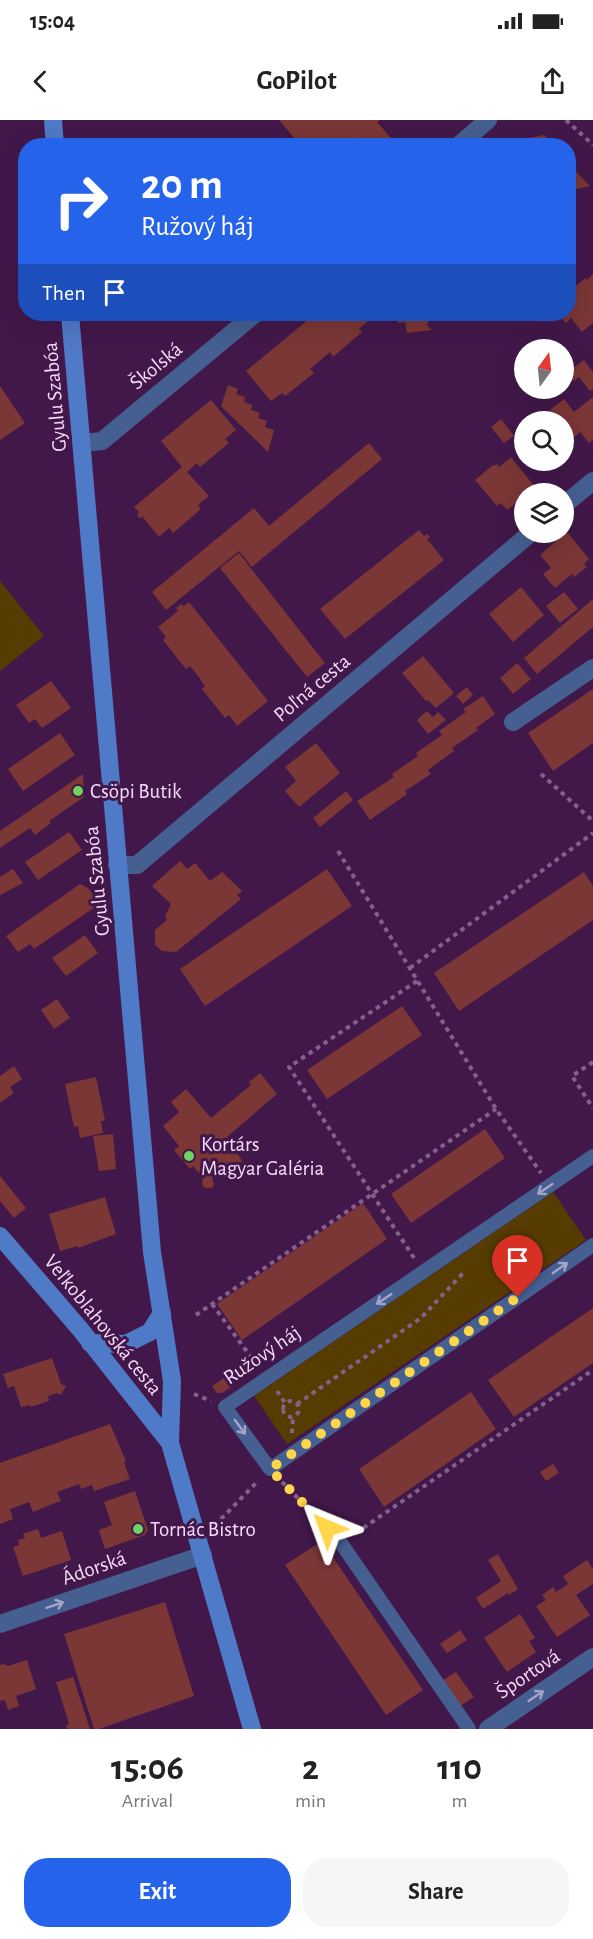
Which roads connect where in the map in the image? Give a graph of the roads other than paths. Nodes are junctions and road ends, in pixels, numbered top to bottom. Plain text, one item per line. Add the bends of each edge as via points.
1 (53, 120) edge
2 (488, 120) edge
3 (55, 138) edge
4 (467, 138) edge
5 (71, 321) edge
6 (247, 321) edge
7 (82, 443) junction
8 (593, 481) edge
9 (574, 497) edge
10 (519, 543) edge
11 (593, 668) edge
12 (513, 722) dead end
13 (117, 865) junction
14 (593, 1156) edge
15 (0, 1236) edge
16 (593, 1245) edge
17 (162, 1313) junction
18 (90, 1343) junction
19 (170, 1443) junction
20 (341, 1543) road end
21 (203, 1555) junction
22 (0, 1623) edge
23 (593, 1657) edge
24 (252, 1729) edge
25 (469, 1729) edge
26 (488, 1729) edge

1 - 3 street
2 - 4 street
5 - 7 street, Gyulu Szabóa
6 - 7 street, Školská via 102,441
7 - 13 street, Gyulu Szabóa
8 - 9 street
10 - 13 street, Poľná cesta via 137,865
11 - 12 street
13 - 17 street, Gyulu Szabóa via 152,1252
14 -> 16 lane, Ružový háj via 225,1407 270,1469
15 - 18 street, Veľkoblahovská cesta
17 - 18 street via 150,1332 126,1344
17 - 19 street, Gyulu Szabóa via 172,1381
18 - 19 street, Veľkoblahovská cesta
19 - 21 street
20 - 25 lane
22 -> 21 street, Ádorská
21 - 24 street
26 -> 23 street, Športová

